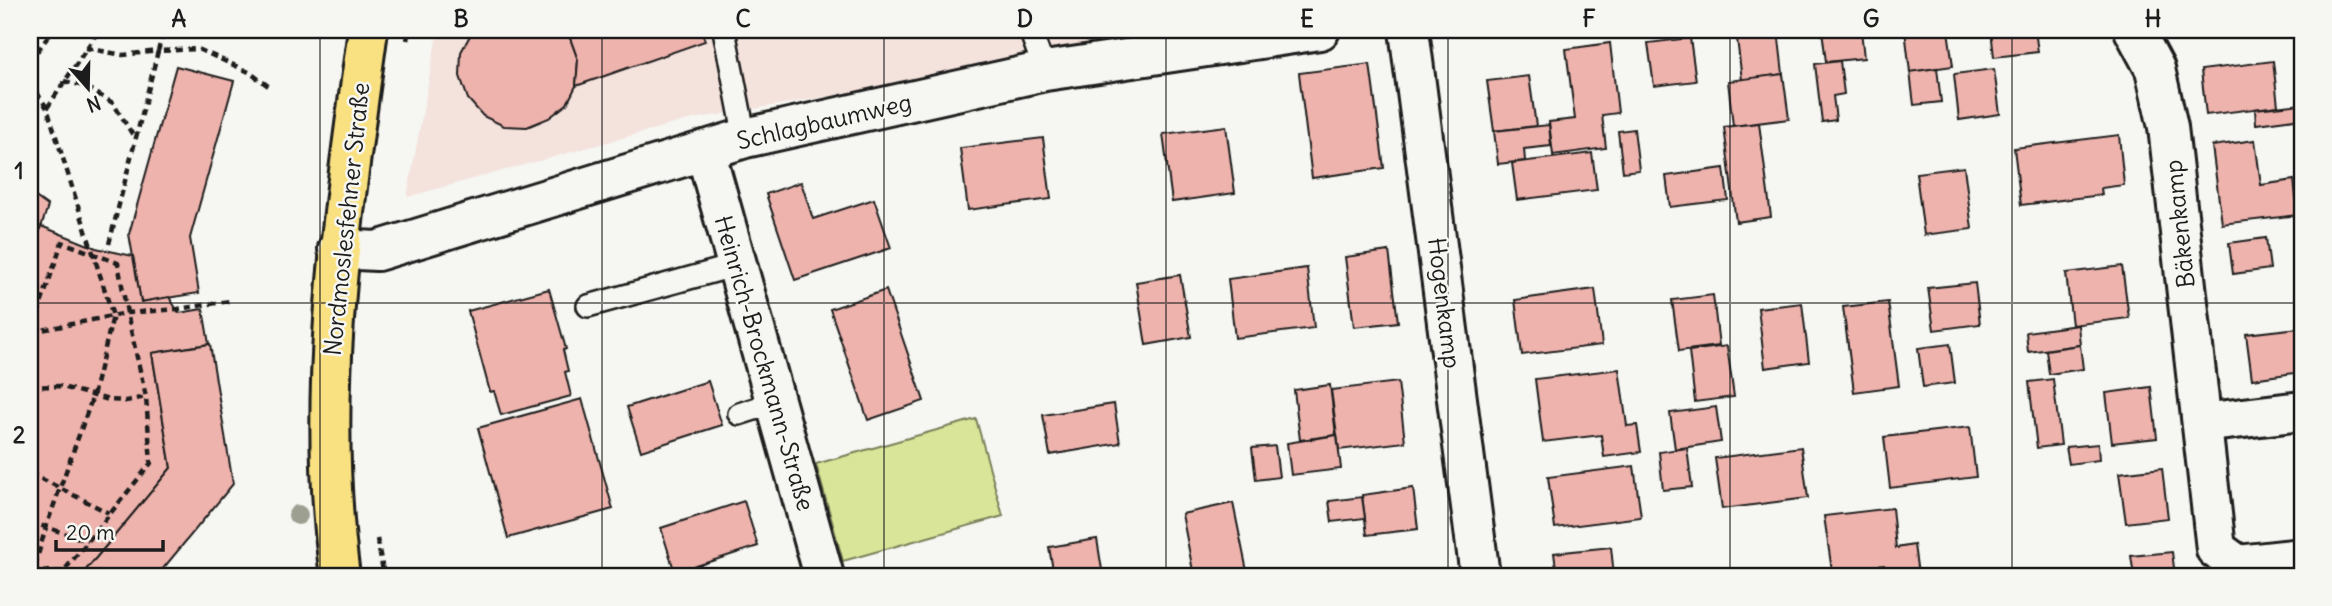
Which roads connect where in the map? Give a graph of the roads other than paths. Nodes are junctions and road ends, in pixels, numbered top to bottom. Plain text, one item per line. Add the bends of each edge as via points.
1 (368, 30) edge
2 (724, 30) edge
3 (1030, 30) edge
4 (1320, 30) edge
5 (1409, 30) edge
6 (2134, 30) edge
7 (1238, 35) edge
8 (1045, 71) junction
9 (745, 138) junction
10 (705, 150) junction
11 (338, 249) junction
12 (737, 265) junction
13 (588, 306) dead end
14 (776, 402) junction
15 (2302, 411) edge
16 (739, 414) dead end
17 (2202, 423) junction
18 (2302, 558) edge
19 (340, 576) edge
20 (824, 576) edge
21 (1480, 576) edge

1 - 11 main road, Nordmoslesfehner Straße
2 - 9 lane
3 - 8 lane
4 - 7 street, Schlagbaumweg
5 - 21 street, Hogenkamp
6 - 17 street, Bäkenkamp via 2155,69 2168,127
7 - 8 street, Schlagbaumweg
8 - 9 street, Schlagbaumweg
9 - 10 street, Schlagbaumweg
10 - 11 street, Schlagbaumweg via 377,251
10 - 12 street, Heinrich-Brockmann-Straße
11 - 19 main road, Nordmoslesfehner Straße via 328,413
12 - 13 lane
12 - 14 street, Heinrich-Brockmann-Straße
14 - 16 lane
14 - 20 street, Heinrich-Brockmann-Straße
15 - 17 street
17 - 18 street, Bäkenkamp via 2216,549 2238,565

